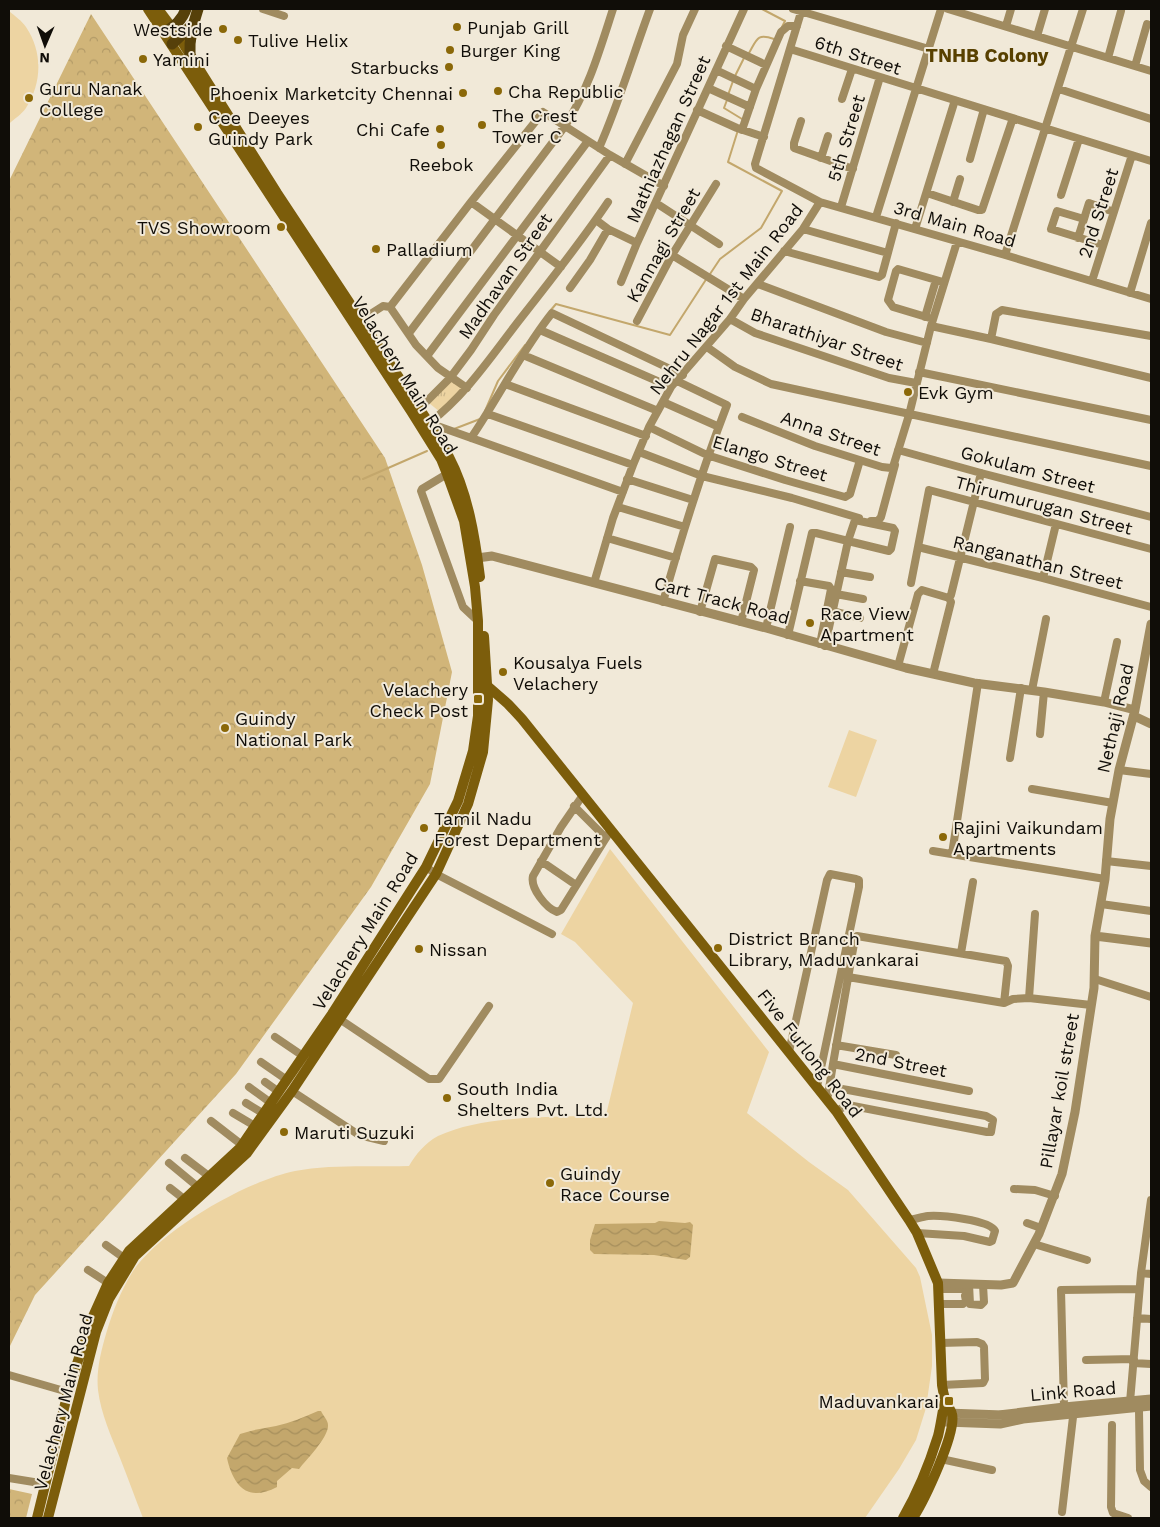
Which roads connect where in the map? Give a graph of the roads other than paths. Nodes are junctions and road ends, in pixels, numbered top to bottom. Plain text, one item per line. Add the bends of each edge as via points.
1 (148, 9) edge
2 (158, 9) edge
3 (186, 9) edge
4 (198, 9) edge
5 (263, 9) edge
6 (613, 9) edge
7 (650, 9) edge
8 (695, 9) edge
9 (744, 9) edge
10 (941, 9) edge
11 (948, 9) edge
12 (982, 9) edge
13 (1011, 9) edge
14 (1045, 9) edge
15 (1083, 9) edge
16 (799, 10) edge
17 (1121, 11) dead end
18 (284, 16) dead end
19 (979, 18) junction
20 (1147, 24) dead end
21 (192, 25) junction
22 (797, 26) junction
23 (1006, 26) junction
24 (172, 35) junction
25 (1037, 36) junction
26 (726, 46) junction
27 (1071, 46) junction
28 (790, 48) junction
29 (929, 49) junction
30 (190, 55) junction
31 (1108, 58) junction
32 (766, 65) junction
33 (1135, 66) junction
34 (852, 69) junction
35 (716, 70) junction
36 (1151, 71) edge
37 (880, 77) junction
38 (708, 88) junction
39 (756, 89) junction
40 (916, 89) junction
41 (1059, 89) junction
42 (842, 99) dead end
43 (955, 100) junction
44 (750, 107) junction
45 (984, 109) junction
46 (697, 110) junction
47 (1013, 118) junction
48 (1151, 119) edge
49 (801, 121) dead end
50 (565, 126) junction
51 (1046, 128) junction
52 (742, 130) junction
53 (828, 136) dead end
54 (764, 137) junction
55 (1080, 139) junction
56 (588, 141) junction
57 (599, 148) junction
58 (610, 155) junction
59 (1132, 155) junction
60 (821, 158) junction
61 (970, 159) dead end
62 (1151, 161) edge
63 (625, 164) junction
64 (853, 169) junction
65 (960, 180) dead end
66 (716, 184) dead end
67 (664, 186) junction
68 (927, 194) junction
69 (1061, 195) dead end
70 (471, 202) junction
71 (608, 202) dead end
72 (820, 202) junction
73 (953, 202) junction
74 (656, 203) junction
75 (841, 207) junction
76 (1114, 212) junction
77 (876, 217) junction
78 (1084, 219) junction
79 (495, 220) junction
80 (596, 220) junction
81 (896, 223) junction
82 (1151, 223) edge
83 (691, 226) junction
84 (608, 229) junction
85 (803, 229) junction
86 (915, 229) junction
87 (517, 235) junction
88 (1078, 238) junction
89 (956, 242) junction
90 (637, 243) junction
91 (719, 244) dead end
92 (1103, 246) junction
93 (784, 251) junction
94 (539, 252) junction
95 (888, 253) junction
96 (1005, 254) junction
97 (672, 255) junction
98 (561, 267) junction
99 (940, 281) junction
100 (1092, 281) junction
101 (621, 282) dead end
102 (758, 284) junction
103 (570, 288) dead end
104 (1130, 293) junction
105 (744, 299) junction
106 (1151, 299) edge
107 (390, 307) junction
108 (730, 319) junction
109 (361, 320) junction
110 (637, 321) dead end
111 (930, 321) junction
112 (540, 330) junction
113 (409, 333) junction
114 (1151, 336) edge
115 (991, 339) junction
116 (926, 343) junction
117 (707, 347) junction
118 (523, 355) junction
119 (427, 356) junction
120 (919, 372) junction
121 (450, 378) junction
122 (1151, 378) edge
123 (677, 381) junction
124 (916, 383) junction
125 (505, 384) junction
126 (467, 388) junction
127 (663, 402) junction
128 (419, 409) junction
129 (658, 411) junction
130 (488, 414) junction
131 (909, 415) junction
132 (742, 417) dead end
133 (1151, 420) edge
134 (429, 423) junction
135 (649, 426) junction
136 (717, 426) junction
137 (646, 436) junction
138 (471, 438) junction
139 (898, 450) junction
140 (639, 452) junction
141 (707, 455) junction
142 (860, 460) junction
143 (633, 465) junction
144 (895, 465) junction
145 (1151, 466) edge
146 (981, 473) junction
147 (447, 474) junction
148 (702, 476) junction
149 (627, 478) junction
150 (623, 492) junction
151 (693, 500) junction
152 (974, 501) junction
153 (618, 507) junction
154 (1151, 517) edge
155 (1056, 524) junction
156 (685, 527) junction
157 (790, 527) dead end
158 (607, 538) junction
159 (848, 541) junction
160 (918, 547) junction
161 (1151, 549) edge
162 (477, 558) junction
163 (676, 558) junction
164 (961, 558) junction
165 (841, 572) junction
166 (870, 577) dead end
167 (1043, 578) junction
168 (800, 581) junction
169 (594, 583) junction
170 (911, 583) dead end
171 (836, 594) junction
172 (951, 595) dead end
173 (863, 599) dead end
174 (663, 602) junction
175 (1151, 607) edge
176 (833, 611) junction
177 (700, 612) junction
178 (860, 618) dead end
179 (1046, 619) dead end
180 (478, 621) junction
181 (741, 622) junction
182 (1151, 624) edge
183 (766, 628) junction
184 (788, 635) junction
185 (1117, 642) dead end
186 (822, 645) junction
187 (898, 666) junction
188 (933, 674) junction
189 (478, 677) junction
190 (978, 683) junction
191 (487, 685) junction
192 (1021, 688) junction
193 (1032, 690) junction
194 (1044, 692) junction
195 (1104, 702) junction
196 (1134, 713) junction
197 (1151, 724) edge
198 (1040, 734) dead end
199 (1010, 758) dead end
200 (1119, 770) junction
201 (1151, 774) edge
202 (1032, 789) dead end
203 (583, 795) junction
204 (1113, 803) junction
205 (574, 806) junction
206 (1110, 820) joint
207 (608, 834) junction
208 (932, 851) dead end
209 (952, 854) junction
210 (541, 861) junction
211 (1106, 861) junction
212 (1151, 866) edge
213 (426, 867) junction
214 (436, 874) junction
215 (1105, 879) junction
216 (973, 882) dead end
217 (576, 886) junction
218 (1101, 904) junction
219 (1151, 911) edge
220 (1035, 914) dead end
221 (552, 934) dead end
222 (1095, 936) junction
223 (1151, 943) edge
224 (961, 953) junction
225 (848, 978) junction
226 (1095, 980) junction
227 (1151, 997) edge
228 (1029, 998) junction
229 (1004, 1003) junction
230 (1091, 1005) junction
231 (489, 1006) dead end
232 (335, 1016) junction
233 (274, 1037) dead end
234 (836, 1045) junction
235 (789, 1052) junction
236 (896, 1055) dead end
237 (303, 1056) junction
238 (261, 1062) dead end
239 (833, 1064) junction
240 (287, 1080) junction
241 (265, 1082) dead end
242 (249, 1087) dead end
243 (817, 1087) junction
244 (850, 1090) junction
245 (292, 1091) junction
246 (969, 1091) dead end
247 (279, 1092) junction
248 (828, 1096) junction
249 (246, 1103) dead end
250 (271, 1103) junction
251 (848, 1105) junction
252 (836, 1111) junction
253 (233, 1113) dead end
254 (264, 1114) junction
255 (211, 1121) dead end
256 (256, 1126) junction
257 (384, 1141) dead end
258 (243, 1148) junction
259 (185, 1158) dead end
260 (169, 1163) dead end
261 (210, 1177) junction
262 (170, 1188) dead end
263 (198, 1188) junction
264 (1014, 1189) dead end
265 (1055, 1196) junction
266 (184, 1200) junction
267 (1151, 1200) edge
268 (1150, 1218) edge
269 (909, 1220) junction
270 (1027, 1223) dead end
271 (1041, 1228) junction
272 (916, 1233) junction
273 (1034, 1244) junction
274 (106, 1245) dead end
275 (124, 1258) junction
276 (1087, 1260) dead end
277 (88, 1270) dead end
278 (1141, 1273) junction
279 (1151, 1274) edge
280 (108, 1283) junction
281 (983, 1285) junction
282 (966, 1286) junction
283 (941, 1287) junction
284 (1139, 1289) junction
285 (943, 1304) junction
286 (1137, 1318) junction
287 (1151, 1319) edge
288 (940, 1343) junction
289 (1086, 1360) dead end
290 (1134, 1361) junction
291 (1151, 1364) edge
292 (9, 1375) edge
293 (942, 1385) junction
294 (68, 1392) junction
295 (1151, 1399) edge
296 (1130, 1402) junction
297 (1151, 1406) edge
298 (1064, 1407) junction
299 (1151, 1410) edge
300 (1139, 1411) junction
301 (1073, 1417) junction
302 (947, 1418) junction
303 (999, 1419) junction
304 (1112, 1425) dead end
305 (941, 1459) junction
306 (992, 1470) dead end
307 (9, 1478) edge
308 (46, 1484) junction
309 (1151, 1487) edge
310 (1062, 1512) dead end
311 (37, 1518) edge
312 (48, 1518) edge
313 (903, 1518) edge
314 (913, 1518) edge
315 (1128, 1518) edge

1 - 24 main road, Velachery Main Road
2 - 24 main road, Velachery Main Road
3 - 24 main road
4 - 21 main road
5 - 18 street
6 - 50 street via 580,102
7 - 57 street
8 - 63 street via 683,35 677,64
9 - 26 street, Mathiazhagan Street
10 - 29 street
11 - 19 street
12 - 19 street
13 - 23 street
14 - 25 street
15 - 27 street
16 - 22 street
16 - 29 street
17 - 31 street
19 - 23 street
20 - 33 street
21 - 24 main road
21 - 30 main road
22 - 28 street
22 - 32 street via 784,28
23 - 25 street
24 - 30 main road, Velachery Main Road
24 - 147 main road, Velachery Main Road via 412,411
25 - 27 street
26 - 32 street
26 - 35 street, Mathiazhagan Street
27 - 31 street
27 - 41 street
28 - 34 street, 6th Street
28 - 54 street
29 - 40 street
30 - 109 main road, Velachery Main Road
31 - 33 street
32 - 39 street
33 - 36 street
34 - 37 street, 6th Street
34 - 42 street
35 - 38 street, Mathiazhagan Street
35 - 39 street
37 - 40 street, 6th Street
37 - 64 street, 5th Street
38 - 44 street
38 - 46 street, Mathiazhagan Street
39 - 44 street
40 - 43 street, 6th Street
40 - 77 street
41 - 48 street
41 - 51 street
43 - 45 street, 6th Street
43 - 68 street
44 - 52 street
45 - 47 street, 6th Street
45 - 61 street
46 - 52 street
46 - 67 street, Mathiazhagan Street
47 - 51 street, 6th Street
47 - 73 street via 983,209
49 - 60 street via 794,148
50 - 56 street
50 - 70 street via 542,113
50 - 79 street
51 - 55 street, 6th Street
51 - 96 street
52 - 54 street
53 - 60 street
54 - 72 street, 3rd Main Road via 755,166
55 - 59 street, 6th Street
55 - 69 street
56 - 57 street
56 - 87 street
57 - 58 street
58 - 63 street
58 - 94 street, Madhavan Street
59 - 62 street, 6th Street
59 - 76 street, 2nd Street
60 - 64 street
63 - 67 street
64 - 75 street, 5th Street
65 - 73 street
66 - 83 street, Kannagi Street
67 - 74 street, Mathiazhagan Street
68 - 73 street
68 - 86 street
70 - 79 street
70 - 107 street
71 - 80 street
72 - 75 street, 3rd Main Road
72 - 85 street, Nehru Nagar 1st Main Road
74 - 83 street
74 - 90 street, Mathiazhagan Street
75 - 77 street, 3rd Main Road
76 - 78 street via 1089,204
76 - 92 street, 2nd Street
77 - 81 street, 3rd Main Road
78 - 88 street
78 - 88 street via 1057,211 1054,220 1052,229
79 - 87 street
79 - 113 street
80 - 84 street
80 - 98 street
81 - 86 street, 3rd Main Road
81 - 95 street
82 - 104 street
83 - 91 street
83 - 97 street, Kannagi Street
84 - 90 street
84 - 103 street
85 - 93 street, Nehru Nagar 1st Main Road
85 - 95 street
86 - 89 street, 3rd Main Road
87 - 94 street
87 - 119 street
88 - 92 street
89 - 96 street, 3rd Main Road
89 - 99 street, Anna Street
90 - 101 street, Mathiazhagan Street
92 - 100 street, 2nd Street
93 - 95 street via 876,277 882,275
93 - 102 street, Nehru Nagar 1st Main Road
94 - 98 street
94 - 121 street, Madhavan Street
96 - 100 street, 3rd Main Road
97 - 105 street
97 - 110 street, Kannagi Street
98 - 126 street
99 - 111 street, Anna Street
99 - 111 street via 901,269 896,271 888,300 893,307
100 - 104 street, 3rd Main Road
102 - 105 street, Nehru Nagar 1st Main Road
102 - 116 street via 886,332
104 - 106 street, 3rd Main Road
105 - 108 street, Nehru Nagar 1st Main Road
107 - 109 street via 383,306
107 - 113 street
108 - 117 street, Nehru Nagar 1st Main Road
108 - 124 street, Bharathiyar Street via 755,334 889,378
109 - 128 main road, Velachery Main Road
111 - 115 street
111 - 116 street, Anna Street
112 - 118 street
112 - 123 street
112 - 123 street via 553,313
113 - 119 street
114 - 115 street via 1002,310 996,314
115 - 122 street
116 - 120 street, Anna Street
117 - 123 street, Nehru Nagar 1st Main Road
117 - 131 street via 735,367 771,384
118 - 125 street
118 - 129 street
119 - 121 street
120 - 124 street, Anna Street
120 - 133 street
121 - 126 street
121 - 128 street, Madhavan Street
123 - 127 street, Nehru Nagar 1st Main Road
123 - 136 street via 726,404
124 - 131 street, Anna Street
125 - 130 street
125 - 137 street
126 - 134 street
127 - 129 street, Nehru Nagar 1st Main Road
127 - 136 street
128 - 134 main road, Velachery Main Road
129 - 135 street, Nehru Nagar 1st Main Road
130 - 138 street
130 - 143 street
131 - 139 street, Anna Street
131 - 145 street
132 - 142 street, Anna Street
134 - 138 street
134 - 162 main road, Velachery Main Road via 461,485
135 - 137 street, Nehru Nagar 1st Main Road
135 - 141 street, Elango Street
136 - 141 street
137 - 140 street, Nehru Nagar 1st Main Road
138 - 150 street
139 - 144 street, Anna Street
139 - 146 street, Gokulam Street
140 - 143 street, Nehru Nagar 1st Main Road
140 - 148 street
141 - 142 street, Elango Street via 845,496 851,492
141 - 148 street
142 - 144 street, Anna Street via 887,468
143 - 149 street, Nehru Nagar 1st Main Road
144 - 148 street via 878,521
146 - 152 street
146 - 154 street, Gokulam Street
147 - 180 main road, Velachery Main Road via 464,522
147 - 180 street via 421,490 463,607
148 - 151 street
149 - 150 street, Nehru Nagar 1st Main Road
149 - 151 street
150 - 153 street, Nehru Nagar 1st Main Road
151 - 156 street
152 - 155 street, Thirumurugan Street
152 - 160 street, Thirumurugan Street via 929,490
152 - 164 street
153 - 156 street
153 - 158 street, Nehru Nagar 1st Main Road
155 - 161 street, Thirumurugan Street
155 - 167 street
156 - 163 street
157 - 183 street
158 - 163 street
158 - 169 street, Nehru Nagar 1st Main Road
159 - 159 street via 855,520 895,531 889,551
159 - 165 street
159 - 168 street via 812,533
160 - 164 street, Ranganathan Street
160 - 170 street
162 - 169 street, Cart Track Road via 492,556
162 - 191 main road, Velachery Main Road
163 - 174 street
164 - 167 street, Ranganathan Street
164 - 172 street
165 - 166 street
165 - 171 street
167 - 175 street, Ranganathan Street
168 - 184 street
168 - 186 street via 832,589
169 - 174 street, Cart Track Road
171 - 173 street
171 - 176 street
174 - 177 street, Cart Track Road
176 - 178 street
176 - 186 street
177 - 181 street, Cart Track Road
177 - 181 street via 715,560 751,567 754,570
179 - 193 street
180 - 189 main road, Velachery Main Road
181 - 183 street, Cart Track Road
182 - 196 street, Nethaji Road
183 - 184 street, Cart Track Road
184 - 186 street, Cart Track Road
185 - 195 street
186 - 187 street, Cart Track Road
187 - 188 street, Cart Track Road
187 - 188 street via 918,594 922,590 949,598 951,602
188 - 190 street, Cart Track Road
189 - 191 main road, Five Furlong Road
189 - 213 main road, Velachery Main Road via 474,751 458,801
190 - 192 street, Cart Track Road
190 - 209 street
191 - 203 main road, Five Furlong Road via 508,704
191 - 214 main road, Velachery Main Road via 483,752 468,804
192 - 193 street, Cart Track Road
192 - 199 street
193 - 194 street, Cart Track Road
194 - 195 street, Cart Track Road
194 - 198 street
195 - 196 street, Cart Track Road
196 - 197 street, Cart Track Road
196 - 200 street, Nethaji Road
200 - 201 street
200 - 204 street, Nethaji Road
202 - 204 street
203 - 205 street
203 - 207 main road, Five Furlong Road
204 - 206 street, Nethaji Road
205 - 207 street
205 - 210 street
206 - 211 street, Pillayar koil street
207 - 217 street
207 - 235 main road, Five Furlong Road
208 - 209 street
209 - 215 street
210 - 217 street
210 - 217 street via 531,882 551,910 561,910
211 - 212 street
211 - 215 street, Pillayar koil street
213 - 214 street
213 - 232 main road, Velachery Main Road
214 - 221 street
214 - 232 main road, Velachery Main Road
215 - 218 street, Pillayar koil street
216 - 224 street
218 - 219 street
218 - 222 street, Pillayar koil street
220 - 228 street
222 - 223 street
222 - 226 street, Pillayar koil street
224 - 225 street via 857,936
224 - 229 street via 1008,963
225 - 229 street
225 - 234 street
226 - 227 street
226 - 230 street, Pillayar koil street
228 - 229 street
228 - 230 street
230 - 265 street, Pillayar koil street via 1074,1112
231 - 232 street via 439,1080 429,1079
232 - 237 main road, Velachery Main Road
232 - 245 main road, Velachery Main Road
233 - 237 street
234 - 236 street
234 - 239 street
235 - 243 main road, Five Furlong Road
235 - 243 street via 827,880 830,874 859,880
237 - 240 main road, Velachery Main Road
238 - 240 street
239 - 246 street, 2nd Street
239 - 248 street, 2nd Street
240 - 247 main road, Velachery Main Road
241 - 247 street
242 - 250 street
243 - 248 main road, Five Furlong Road
244 - 248 street via 836,1088
244 - 251 street
244 - 251 street via 993,1120 991,1132
245 - 257 street via 359,1135
245 - 258 main road, Velachery Main Road
247 - 250 main road, Velachery Main Road
248 - 252 main road, Five Furlong Road
249 - 254 street
250 - 254 main road, Velachery Main Road
251 - 252 street
252 - 269 main road, Five Furlong Road
253 - 256 street
254 - 256 main road, Velachery Main Road
255 - 258 street
256 - 258 main road, Velachery Main Road
258 - 261 main road, Velachery Main Road
258 - 312 main road, Velachery Main Road via 135,1256 109,1299 96,1332
259 - 261 street
260 - 263 street
261 - 263 main road, Velachery Main Road
262 - 266 street
263 - 266 main road, Velachery Main Road
264 - 265 street via 1035,1190
265 - 271 street, Pillayar koil street
266 - 275 main road, Velachery Main Road
267 - 268 street
268 - 278 street
269 - 272 main road, Five Furlong Road
269 - 272 street via 942,1216 984,1223 995,1231 990,1242 964,1236
270 - 271 street
271 - 273 street, Pillayar koil street
272 - 283 main road, Five Furlong Road
273 - 276 street
273 - 281 street, Pillayar koil street via 1013,1283
274 - 275 street
275 - 280 main road, Velachery Main Road
277 - 280 street
278 - 279 street
278 - 284 street
280 - 294 main road, Velachery Main Road via 90,1324
281 - 282 street, Pillayar koil street
281 - 282 street via 984,1302 981,1305 970,1304
282 - 283 street, Pillayar koil street
282 - 285 street via 965,1304
283 - 285 main road, Five Furlong Road
284 - 286 street
284 - 298 street via 1061,1290
285 - 288 main road, Five Furlong Road
286 - 287 street
286 - 290 street
288 - 293 main road, Five Furlong Road
288 - 293 street via 977,1342 984,1347 983,1383
289 - 290 street
290 - 291 street
290 - 296 street
292 - 294 street
293 - 302 main road, Five Furlong Road
294 - 308 main road, Velachery Main Road
295 - 296 street, Link Road
296 - 298 street, Link Road
297 - 303 street
298 - 303 street, Link Road
299 - 300 street, Link Road
300 - 301 street, Link Road
300 - 309 street via 1140,1470 1144,1481
301 - 303 street, Link Road
301 - 310 street
302 - 303 street
302 - 305 main road
302 - 313 main road via 916,1495
304 - 315 street via 1111,1506 1113,1513
305 - 306 street
305 - 314 main road
307 - 308 street
308 - 311 main road, Velachery Main Road

